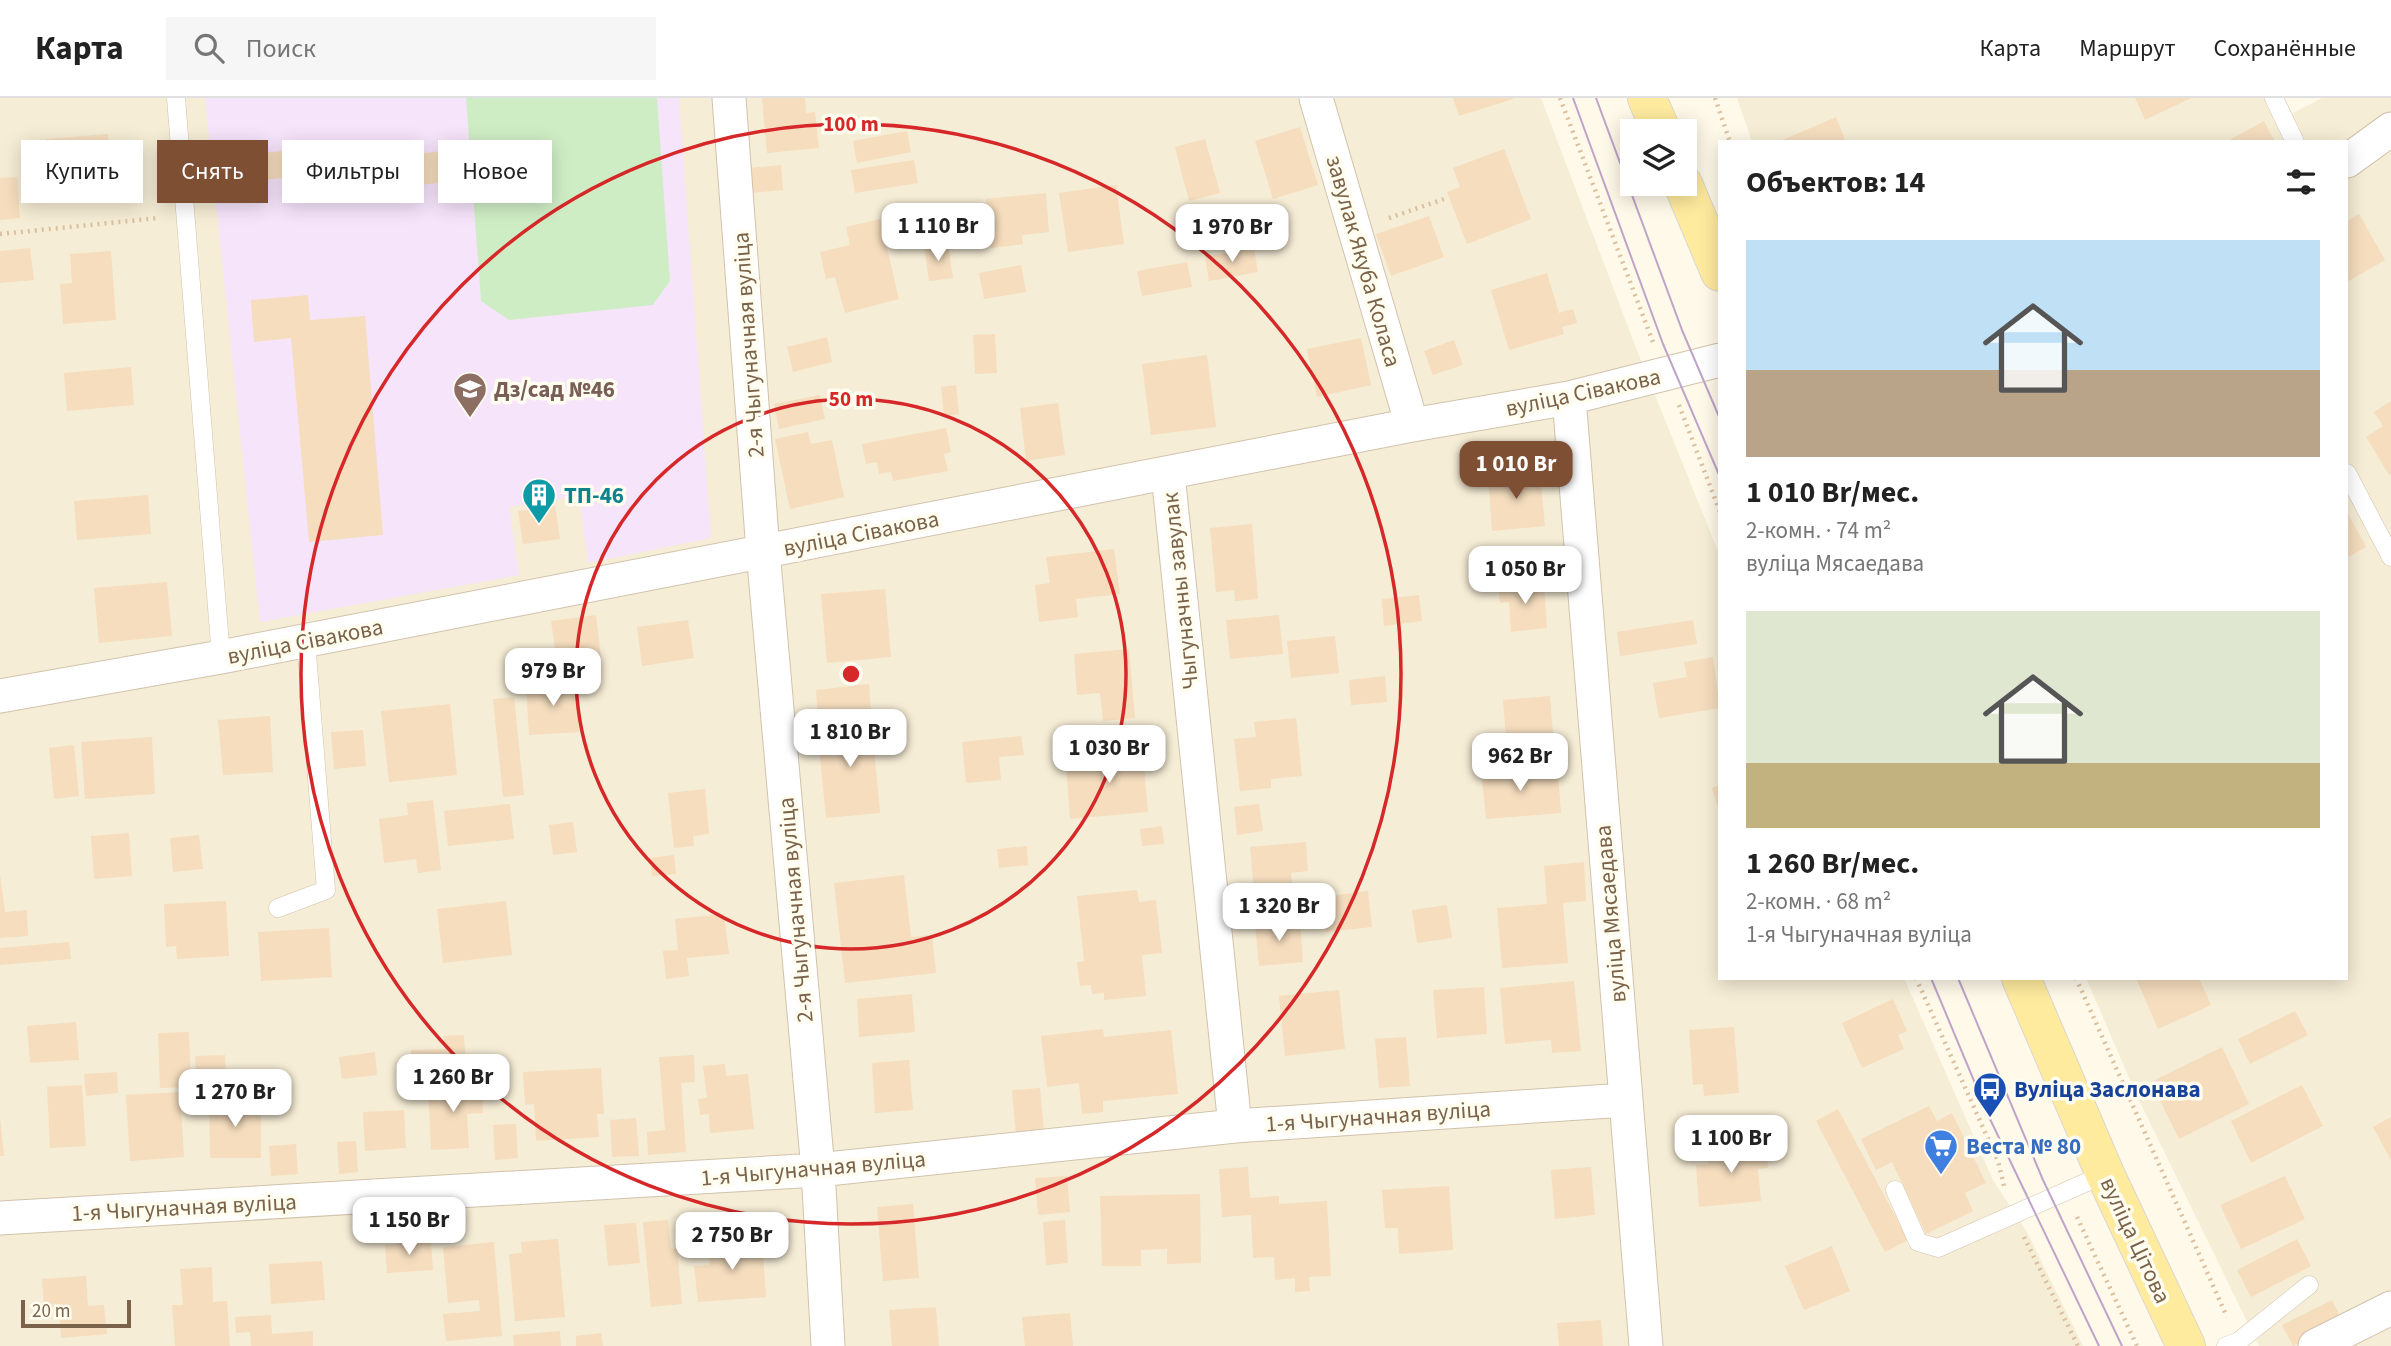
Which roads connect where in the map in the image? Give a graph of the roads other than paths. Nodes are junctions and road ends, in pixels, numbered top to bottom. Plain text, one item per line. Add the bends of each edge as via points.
1 (176, 98) edge
2 (729, 98) edge
3 (1316, 98) edge
4 (1647, 98) edge
5 (2274, 98) edge
6 (1656, 119) edge
7 (2391, 129) edge
8 (2294, 140) edge
9 (2348, 160) edge
10 (1688, 196) edge
11 (1718, 267) edge
12 (1718, 361) edge
13 (1569, 398) junction
14 (1412, 425) junction
15 (1168, 474) junction
16 (2348, 475) edge
17 (764, 551) junction
18 (2391, 557) edge
19 (306, 641) junction
20 (221, 657) junction
21 (0, 696) edge
22 (278, 908) dead end
23 (2022, 980) edge
24 (1625, 1100) junction
25 (1235, 1126) junction
26 (818, 1170) junction
27 (2105, 1174) junction
28 (1895, 1190) dead end
29 (0, 1218) edge
30 (2309, 1285) dead end
31 (2391, 1308) edge
32 (2232, 1343) edge
33 (828, 1346) edge
34 (1646, 1346) edge
35 (2186, 1346) edge
36 (2315, 1346) edge

1 - 20 lane
2 - 17 street, 2-я Чыгуначная вуліца
3 - 14 street, завулак Якуба Коласа
4 - 6 main road
5 - 8 lane
7 - 9 street
10 - 11 main road
12 - 13 street, вуліца Сівакова
13 - 14 street, вуліца Сівакова
13 - 24 street, вуліца Мясаедава
14 - 15 street, вуліца Сівакова
15 - 17 street, вуліца Сівакова
15 - 25 street, Чыгуначны завулак
16 - 18 lane
17 - 19 street, вуліца Сівакова
17 - 26 street, 2-я Чыгуначная вуліца
19 - 20 street, вуліца Сівакова
19 - 22 lane via 326,890
20 - 21 street, вуліца Сівакова
23 - 27 main road, вуліца Цітова
24 - 25 street, 1-я Чыгуначная вуліца
24 - 34 street, вуліца Мясаедава
25 - 26 street, 1-я Чыгуначная вуліца
26 - 29 street, 1-я Чыгуначная вуліца
26 - 33 street, 2-я Чыгуначная вуліца
27 - 28 lane via 1938,1248 1917,1242
27 - 35 main road, вуліца Цітова
30 - 32 lane
31 - 36 street

